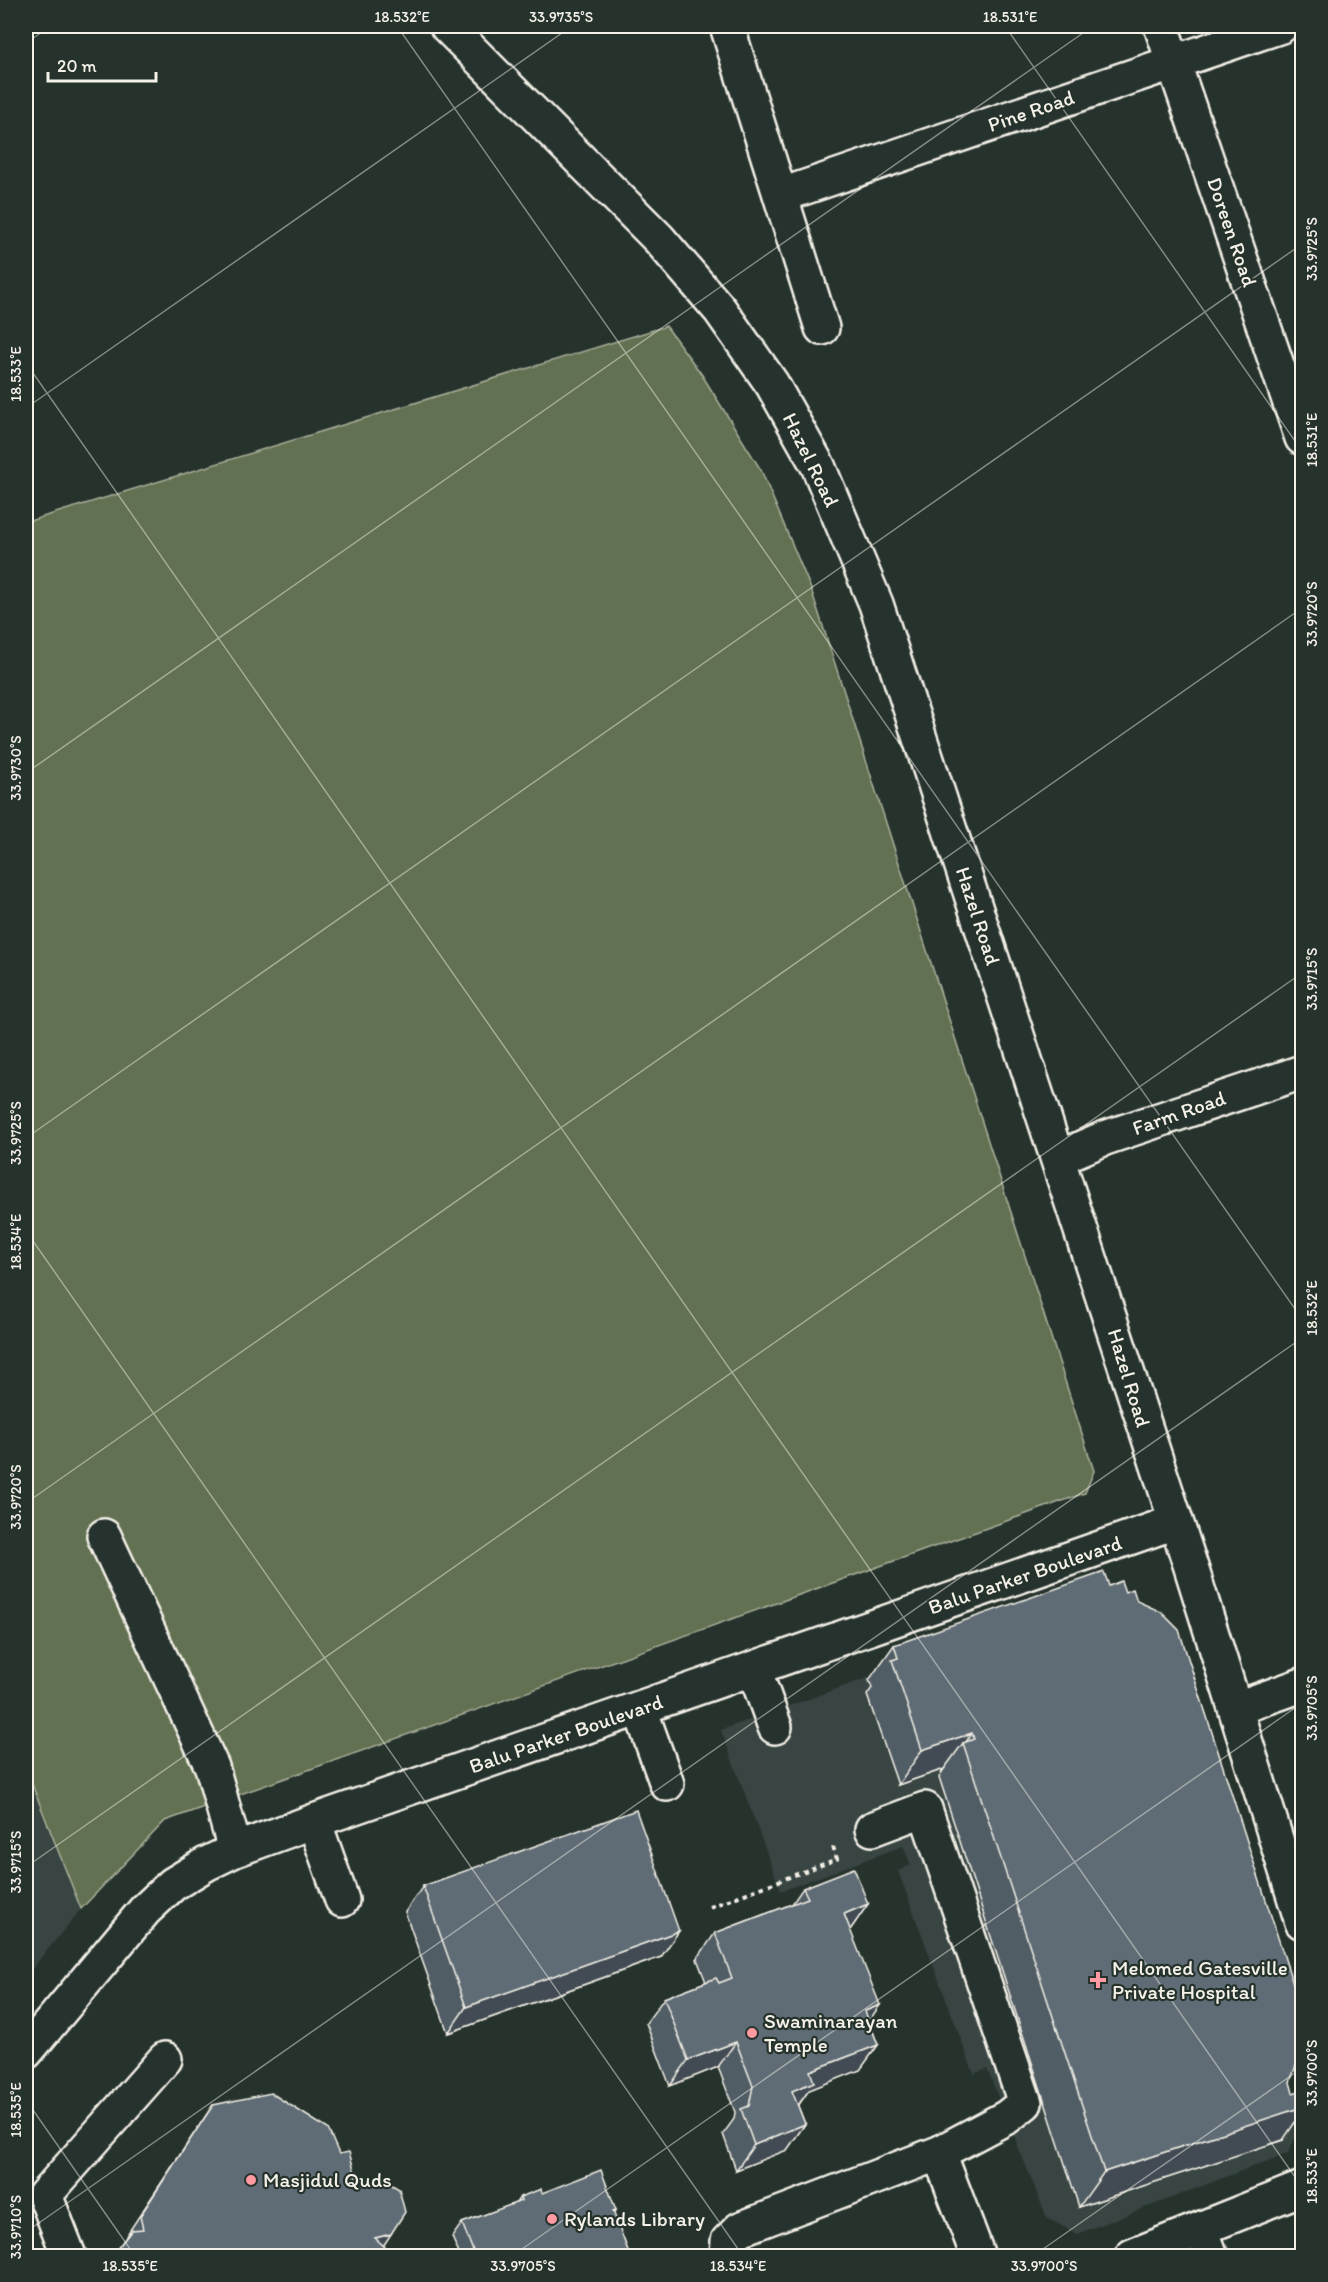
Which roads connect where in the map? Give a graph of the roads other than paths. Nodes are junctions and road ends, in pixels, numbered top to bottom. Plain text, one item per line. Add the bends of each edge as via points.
1 (447, 26) edge
2 (727, 26) edge
3 (1161, 26) edge
4 (1281, 26) edge
5 (1174, 62) junction
6 (782, 195) junction
7 (822, 328) dead end
8 (1302, 438) edge
9 (1302, 1072) edge
10 (1058, 1158) junction
11 (1175, 1522) junction
12 (104, 1536) dead end
13 (754, 1669) junction
14 (1302, 1685) edge
15 (1237, 1708) junction
16 (640, 1709) junction
17 (775, 1727) dead end
18 (667, 1784) dead end
19 (314, 1821) junction
20 (872, 1829) dead end
21 (235, 1850) junction
22 (342, 1900) dead end
23 (1302, 1922) edge
24 (26, 2052) edge
25 (165, 2059) dead end
26 (939, 2153) junction
27 (35, 2186) edge
28 (1302, 2188) edge
29 (1206, 2243) edge
30 (69, 2256) edge
31 (727, 2256) edge
32 (978, 2256) edge
33 (1132, 2256) edge

1 - 10 street, Hazel Road via 658,238 720,310 772,384 818,466 876,604
2 - 6 street
3 - 5 street, Doreen Road
4 - 5 street, Pine Road
5 - 6 street, Pine Road
5 - 8 street, Doreen Road
6 - 7 street
9 - 10 street, Farm Road via 1105,1138
10 - 11 street, Hazel Road
11 - 13 street, Balu Parker Boulevard
11 - 15 street, Hazel Road
12 - 21 street via 212,1767
13 - 16 street, Balu Parker Boulevard
13 - 17 street
14 - 15 street
15 - 23 street, Hazel Road
16 - 18 street
16 - 19 street, Balu Parker Boulevard
19 - 21 street, Balu Parker Boulevard
19 - 22 street
20 - 26 street via 925,1809 1025,2103 1007,2117
21 - 24 street, Balu Parker Boulevard via 173,1884 145,1910
25 - 27 street
26 - 31 street via 740,2229 728,2241
26 - 32 street
27 - 30 street
28 - 29 street
29 - 33 street

